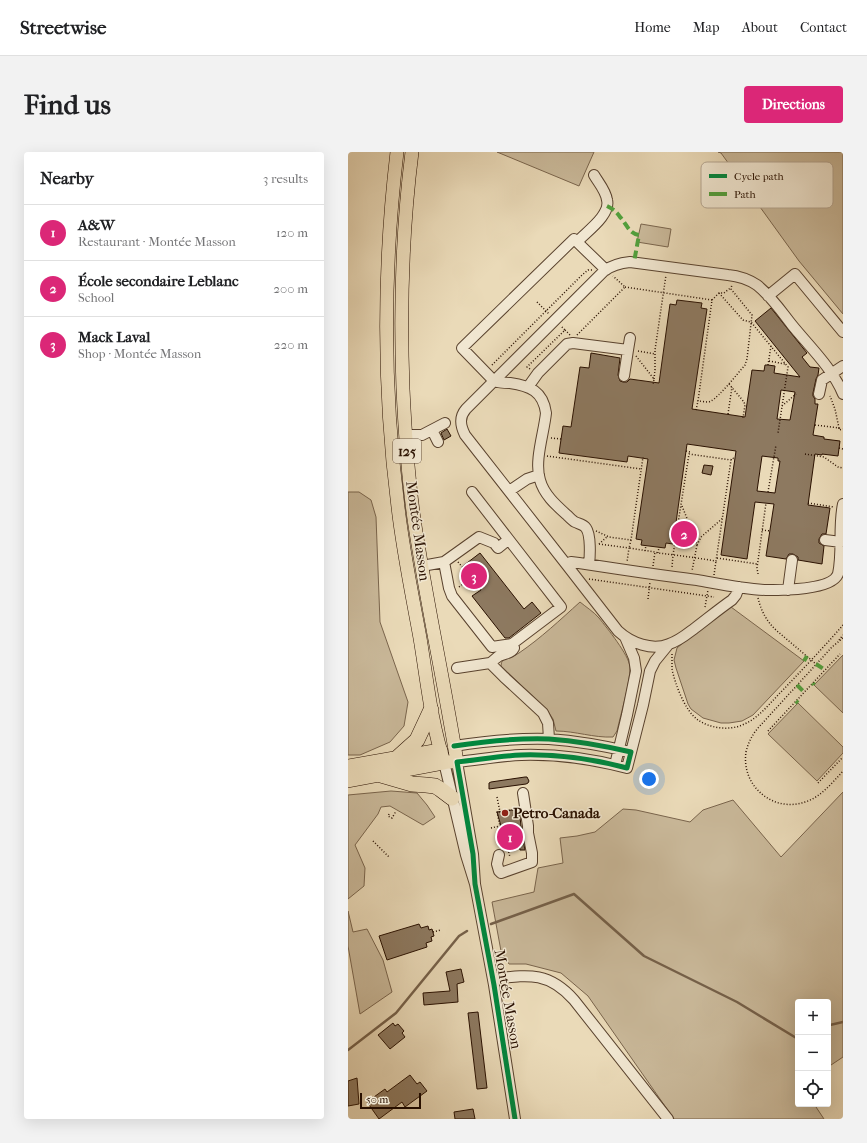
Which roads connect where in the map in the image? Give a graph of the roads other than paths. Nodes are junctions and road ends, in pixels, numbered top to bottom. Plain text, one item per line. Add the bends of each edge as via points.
1 (396, 152) edge
2 (412, 152) edge
3 (594, 175) dead end
4 (577, 242) junction
5 (605, 272) junction
6 (768, 296) junction
7 (843, 332) edge
8 (630, 338) dead end
9 (628, 350) junction
10 (843, 366) edge
11 (832, 374) junction
12 (624, 376) dead end
13 (494, 380) junction
14 (528, 387) junction
15 (843, 394) edge
16 (824, 395) road end
17 (446, 423) dead end
18 (432, 430) junction
19 (406, 435) junction
20 (438, 442) dead end
21 (539, 475) junction
22 (509, 491) junction
23 (472, 492) dead end
24 (843, 504) edge
25 (508, 540) junction
26 (825, 540) dead end
27 (842, 547) edge
28 (792, 560) dead end
29 (444, 562) junction
30 (566, 564) junction
31 (589, 564) junction
32 (422, 566) junction
33 (739, 587) junction
34 (788, 590) junction
35 (625, 637) junction
36 (512, 644) junction
37 (668, 645) junction
38 (490, 663) junction
39 (457, 668) dead end
40 (431, 710) junction
41 (549, 739) junction
42 (618, 749) junction
43 (631, 752) junction
44 (449, 755) junction
45 (396, 759) junction
46 (615, 765) junction
47 (348, 767) edge
48 (379, 774) junction
49 (348, 780) edge
50 (523, 793) dead end
51 (452, 798) junction
52 (499, 855) dead end
53 (475, 884) junction
54 (493, 979) junction
55 (515, 1119) edge
56 (668, 1119) edge

1 - 40 main road, Montée Masson via 387,282 386,336 390,431 401,528
2 - 19 main road, Montée Masson / 125 via 404,231 402,303
3 - 4 street via 608,200 607,208 604,215
4 - 5 street
4 - 13 street via 574,239 462,348
5 - 6 street via 617,264 630,262 667,266 740,277 756,285
5 - 13 street
6 - 7 street via 795,274
6 - 11 street
8 - 9 street
9 - 12 street
9 - 14 street via 569,344 538,373
10 - 11 street
11 - 15 street
11 - 16 street via 822,380
13 - 14 street
13 - 22 street via 463,412 461,425 465,434
14 - 21 street via 537,393 545,409
17 - 18 street
18 - 19 street via 422,434
18 - 20 street
19 - 32 main road, Montée Masson / 125
21 - 22 street via 527,479
21 - 31 street via 549,497 575,522 586,528 590,548
22 - 30 street
23 - 25 street
24 - 27 street via 840,525
25 - 29 street via 498,548 494,543 479,537
25 - 36 street via 561,607
26 - 27 street
27 - 34 street via 837,578 826,584
28 - 34 street
29 - 32 street
29 - 36 street via 452,596 492,647
30 - 31 street
30 - 35 street
31 - 33 street via 670,576 710,587
32 - 44 main road, Montée Masson / 125
33 - 34 street
33 - 37 street via 732,600 683,638
35 - 37 street via 644,645
35 - 42 street via 634,658 636,671
36 - 38 street via 514,648 511,653 499,656
37 - 43 street via 650,671
38 - 39 street
38 - 41 street via 543,713 548,723
40 - 44 main road, Montée Masson
40 - 45 highway via 416,740
41 - 42 street
41 - 44 street via 506,740
42 - 43 street
42 - 46 street
43 - 46 street via 628,768
44 - 45 highway
44 - 46 street via 539,755 570,757
44 - 48 highway
44 - 51 street, Montée Masson
44 - 53 street, Montée Masson via 473,854
45 - 47 highway
48 - 49 highway
48 - 51 highway via 412,784 435,786
50 - 52 street via 532,862 502,873 497,864
51 - 53 street, Montée Masson
53 - 54 street, Montée Masson
54 - 55 street, Montée Masson
54 - 56 street via 535,977 550,981 564,989

